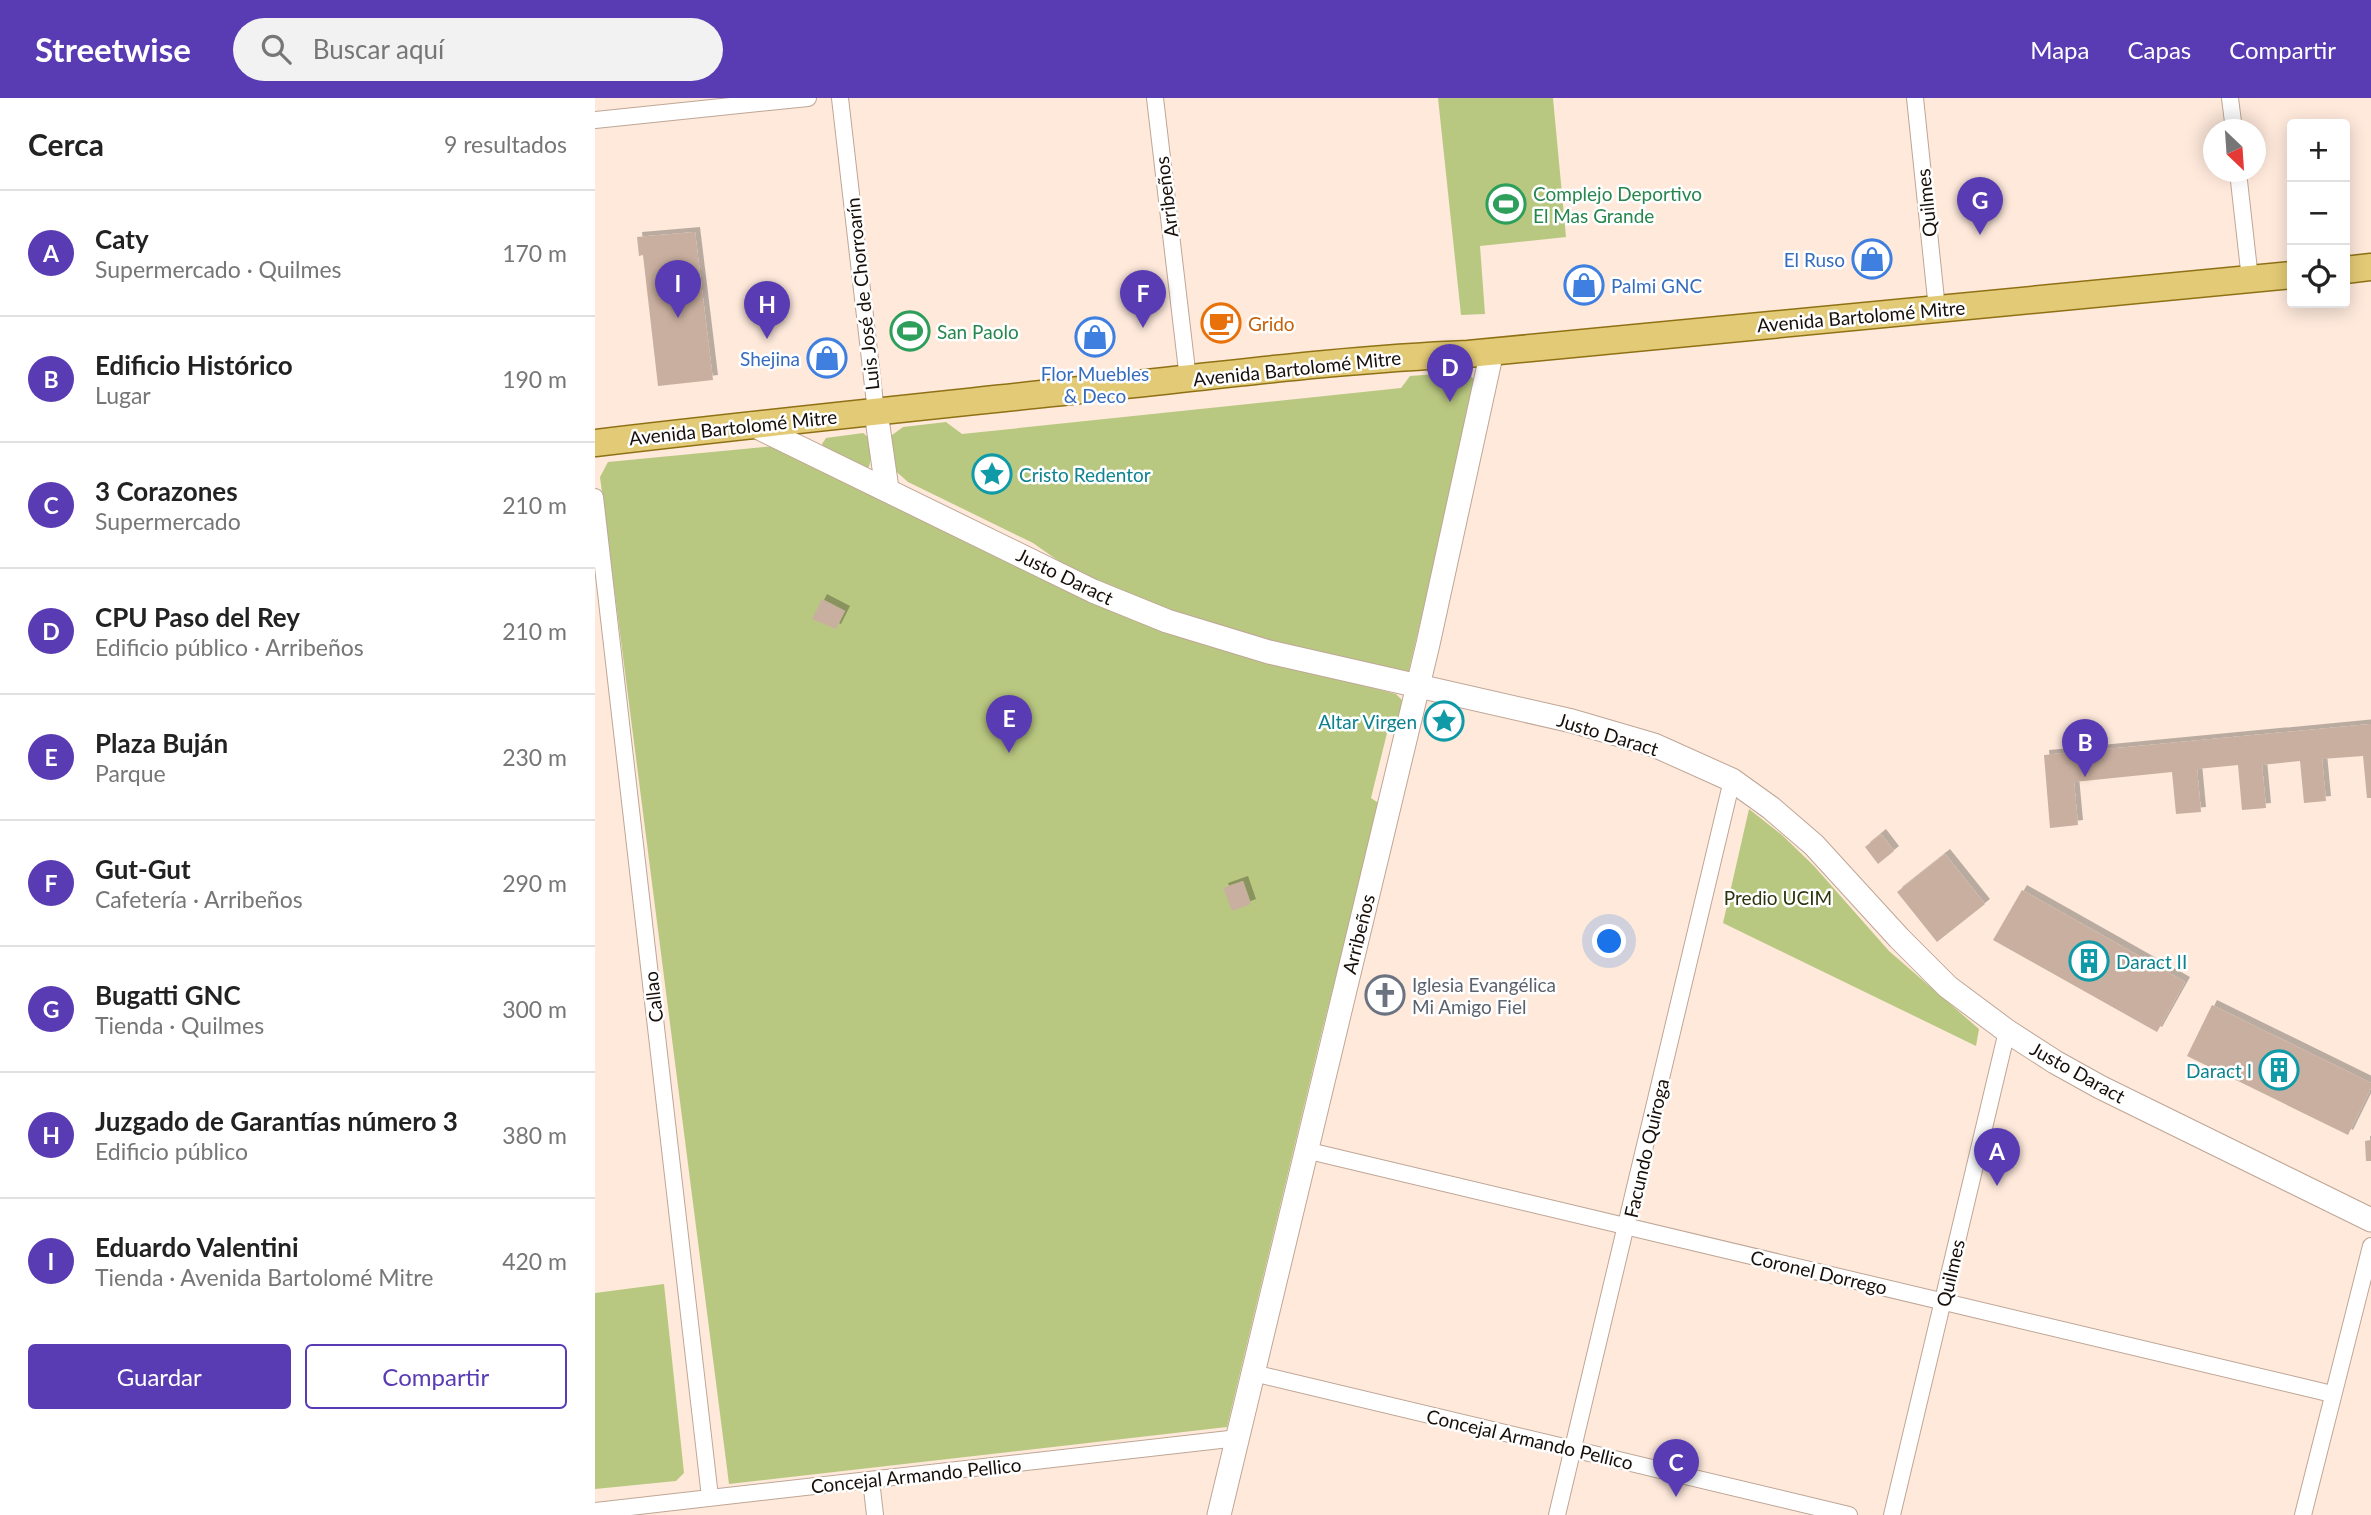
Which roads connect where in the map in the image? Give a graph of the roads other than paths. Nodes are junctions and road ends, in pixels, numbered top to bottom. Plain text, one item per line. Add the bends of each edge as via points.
1 (808, 98) edge
2 (840, 98) edge
3 (1155, 98) edge
4 (1915, 98) edge
5 (2230, 98) edge
6 (2233, 119) edge
7 (595, 120) edge
8 (2239, 182) edge
9 (2371, 267) edge
10 (2350, 269) edge
11 (2287, 275) edge
12 (2250, 279) junction
13 (1937, 309) junction
14 (1492, 351) junction
15 (1188, 379) junction
16 (876, 412) junction
17 (751, 424) junction
18 (595, 443) edge
19 (887, 489) junction
20 (595, 497) edge
21 (1419, 684) junction
22 (1732, 780) junction
23 (2007, 1031) junction
24 (1305, 1150) junction
25 (2371, 1220) edge
26 (1627, 1226) junction
27 (2371, 1246) edge
28 (1943, 1301) junction
29 (1253, 1373) junction
30 (2332, 1394) junction
31 (1238, 1438) junction
32 (1573, 1450) junction
33 (871, 1480) junction
34 (710, 1497) junction
35 (595, 1511) edge
36 (875, 1515) edge
37 (1219, 1515) edge
38 (1557, 1515) edge
39 (1849, 1515) edge
40 (1892, 1515) edge
41 (2303, 1515) edge

1 - 7 street
2 - 16 street, Luis José de Chorroarín
3 - 15 street, Arribeños
4 - 13 street, Quilmes
5 - 6 street
8 - 12 street
9 - 10 main road
11 - 12 main road, Avenida Bartolomé Mitre
12 - 13 main road, Avenida Bartolomé Mitre
13 - 14 main road, Avenida Bartolomé Mitre
14 - 15 main road, Avenida Bartolomé Mitre
14 - 21 street, Arribeños
15 - 16 main road, Avenida Bartolomé Mitre
16 - 17 main road, Avenida Bartolomé Mitre
16 - 19 street, Luis José de Chorroarín
17 - 18 main road, Avenida Bartolomé Mitre
17 - 19 street, Justo Daract
19 - 21 street, Justo Daract via 1155,617 1269,652
20 - 34 street, Callao
21 - 22 street, Justo Daract via 1654,746
21 - 24 street, Arribeños
22 - 23 street, Justo Daract via 1814,845 1948,987
22 - 26 street, Facundo Quiroga
23 - 25 street, Justo Daract via 2101,1087
23 - 28 street, Quilmes
24 - 26 street, Coronel Dorrego
24 - 29 street, Arribeños
26 - 28 street, Coronel Dorrego
26 - 32 street, Facundo Quiroga
27 - 30 street
28 - 30 street, Coronel Dorrego
28 - 40 street, Quilmes
29 - 31 street, Arribeños
29 - 32 street, Concejal Armando Pellico
30 - 41 street
31 - 33 street, Concejal Armando Pellico
31 - 37 street, Arribeños
32 - 38 street, Facundo Quiroga
32 - 39 street, Concejal Armando Pellico
33 - 34 street, Concejal Armando Pellico
33 - 36 street
34 - 35 street, Concejal Armando Pellico

